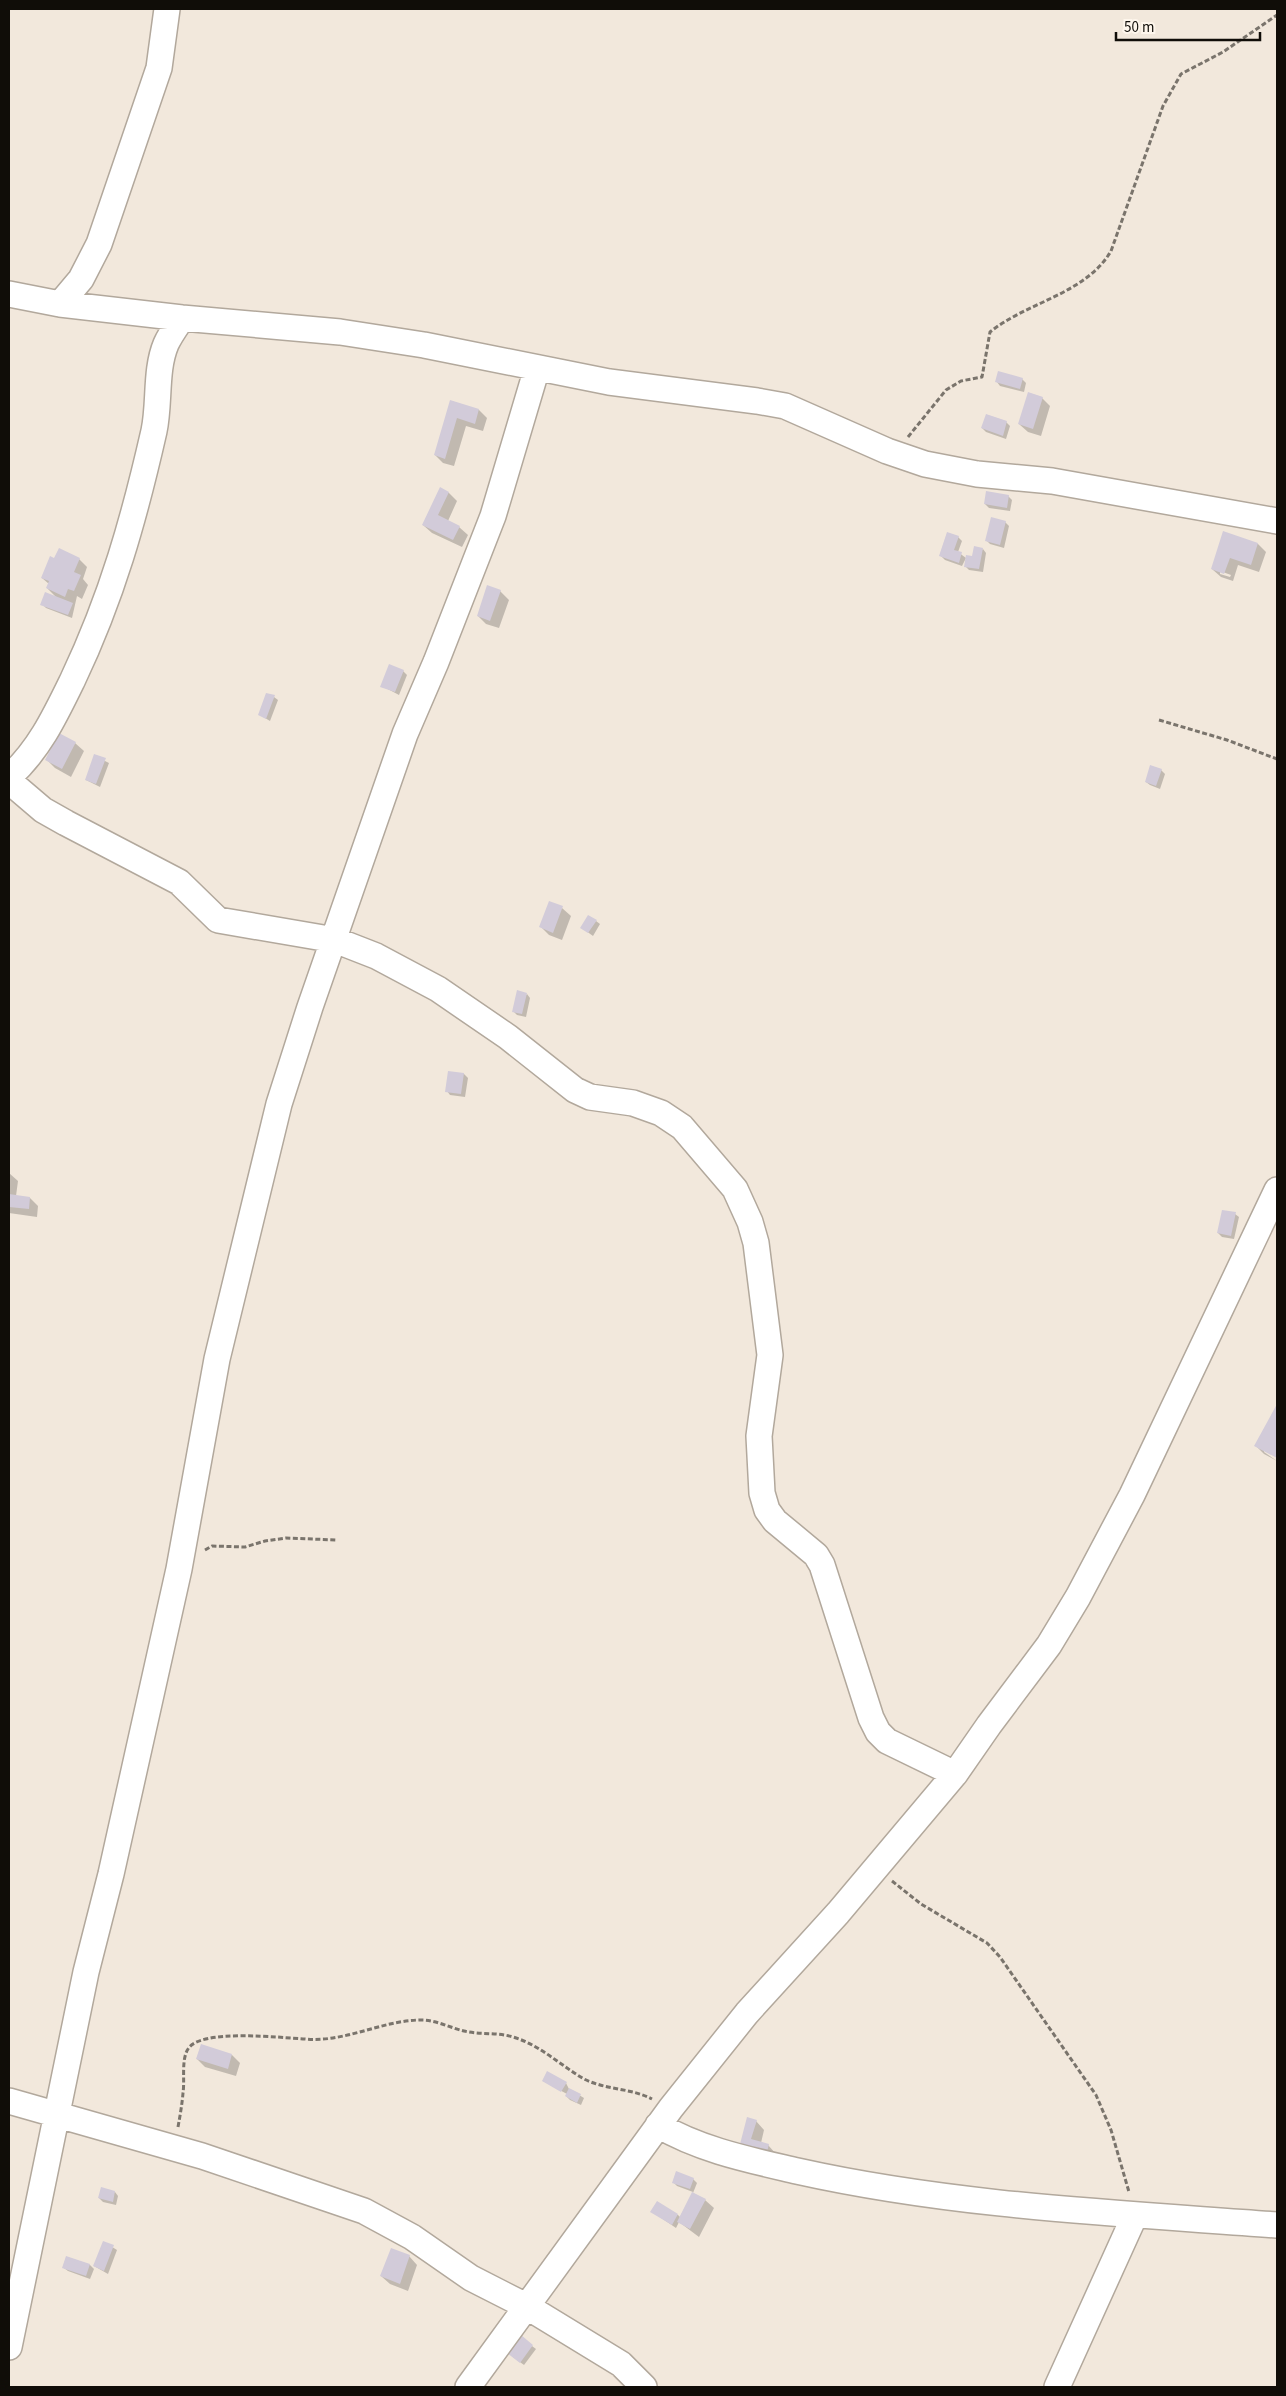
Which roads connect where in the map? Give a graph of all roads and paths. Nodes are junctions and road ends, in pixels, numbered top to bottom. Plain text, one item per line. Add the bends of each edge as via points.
1 (167, 9) edge
2 (1277, 15) edge
3 (9, 294) edge
4 (60, 304) junction
5 (182, 318) junction
6 (537, 368) junction
7 (896, 455) junction
8 (1277, 521) edge
9 (1159, 720) dead end
10 (1277, 759) edge
11 (9, 777) edge
12 (9, 781) edge
13 (335, 940) junction
14 (1277, 1190) edge
15 (337, 1540) dead end
16 (179, 1567) junction
17 (955, 1774) junction
18 (876, 1868) junction
19 (9, 2100) edge
20 (57, 2114) junction
21 (664, 2116) junction
22 (174, 2148) junction
23 (1135, 2214) junction
24 (1277, 2226) edge
25 (526, 2306) junction
26 (9, 2347) edge
27 (468, 2387) edge
28 (644, 2387) edge
29 (1057, 2387) edge

1 - 4 street via 159,68 99,244 81,279
2 - 7 path via 1223,52 1181,74 1163,106 1111,251 1104,262 1071,287 990,332 982,377 962,381 946,390 921,418
3 - 4 street
4 - 5 street
5 - 6 street via 340,332
5 - 11 street via 163,353 156,424 126,547 108,597 55,716 33,753
6 - 7 street via 609,382 785,406
6 - 13 street via 493,516 404,734
7 - 8 street via 977,474 1052,481
9 - 10 path
12 - 13 street via 66,824 179,882 218,920
13 - 16 street via 279,1104 217,1359
13 - 17 street via 376,956 438,988 575,1090 590,1097 662,1113 682,1127 735,1189 756,1243 770,1355 758,1436 762,1493 767,1510 775,1521 816,1555 822,1566 878,1732 887,1741
14 - 17 street via 1132,1495 1078,1596 1049,1645
15 - 16 path via 286,1538 244,1547 212,1546
16 - 20 street via 86,1972
17 - 18 street
18 - 21 street via 748,2013
18 - 23 path via 921,1904 986,1943 1000,1957 1096,2095 1111,2130
19 - 20 street
20 - 22 street
20 - 26 street
21 - 22 path via 640,2093 615,2090 585,2079 533,2044 511,2036 465,2032 426,2020 308,2040 261,2036 207,2038 195,2042 188,2048 186,2058
21 - 23 street via 682,2139 759,2162 858,2184 981,2201
21 - 25 street
22 - 25 street via 364,2211 412,2236 470,2278
23 - 24 street
23 - 29 street
25 - 27 street
25 - 28 street via 621,2364

